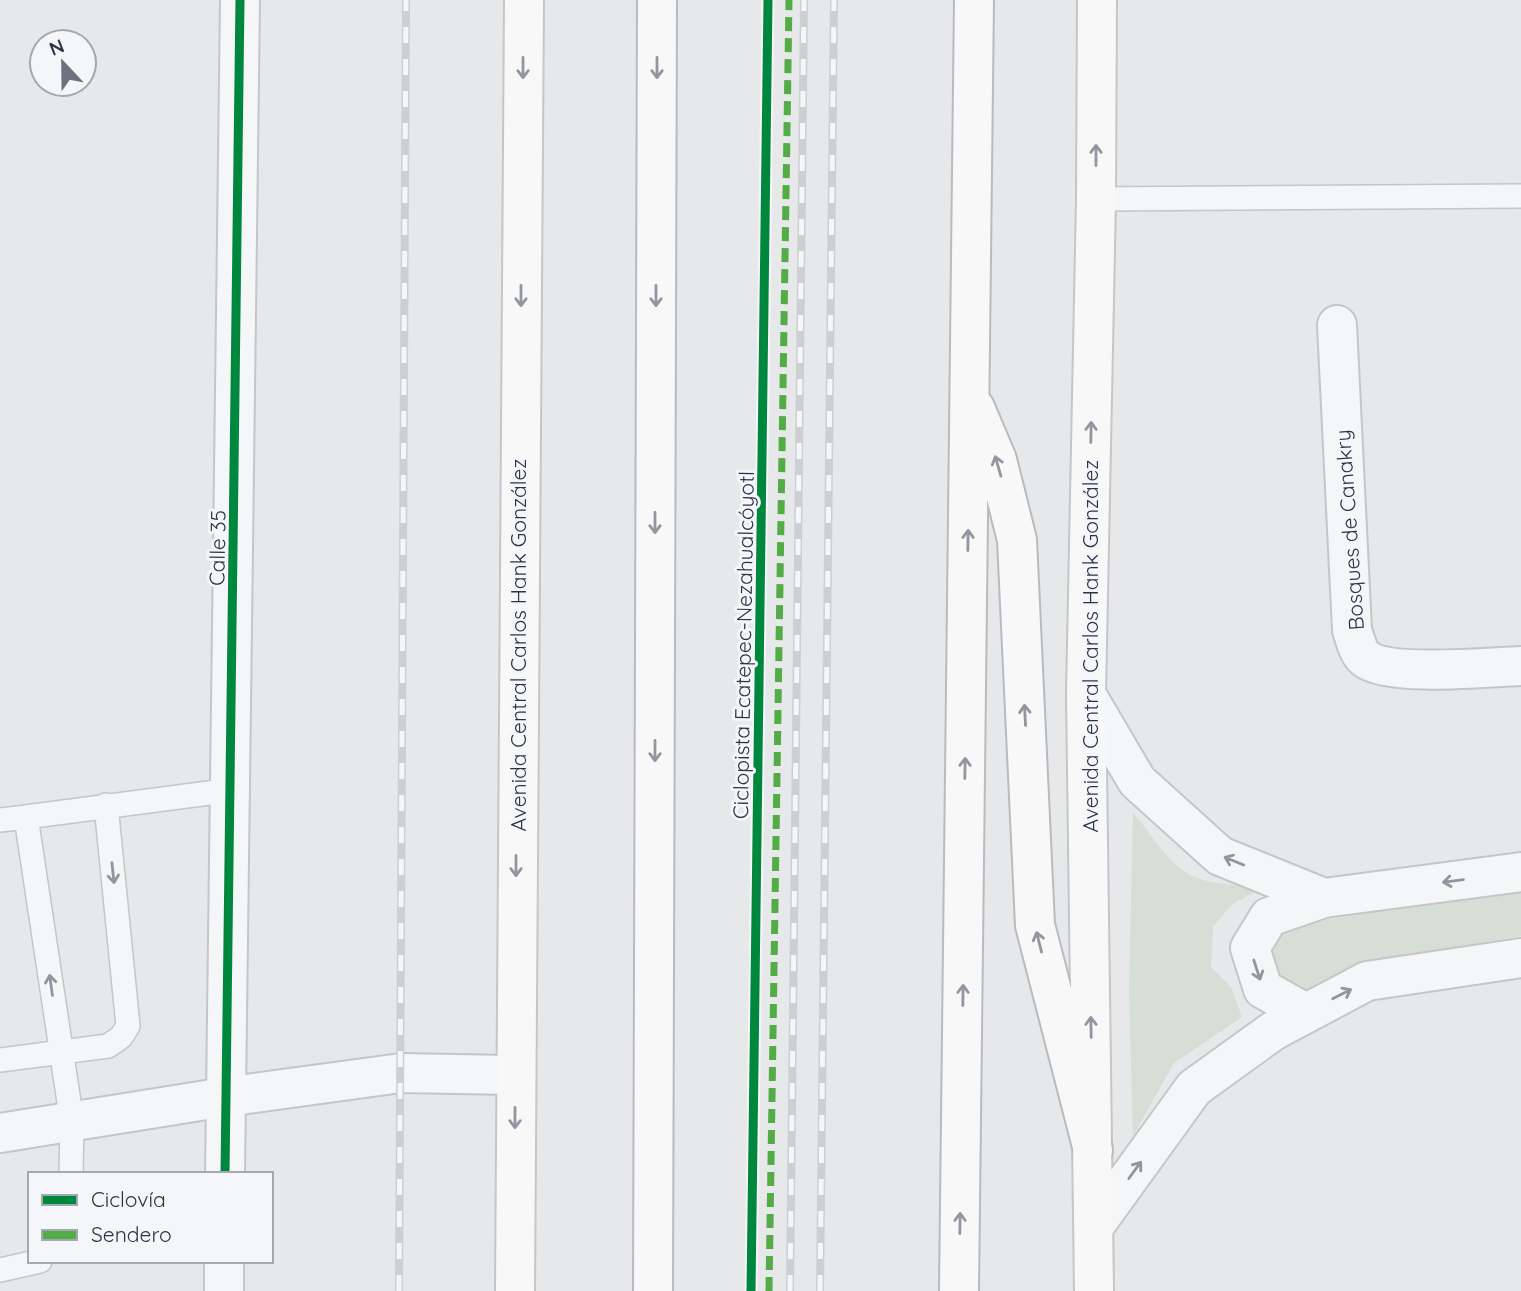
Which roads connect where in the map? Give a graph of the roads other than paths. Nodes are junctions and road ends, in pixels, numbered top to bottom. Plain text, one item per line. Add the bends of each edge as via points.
1 (240, 0) edge
2 (524, 0) edge
3 (657, 0) edge
4 (974, 0) edge
5 (1097, 0) edge
6 (1521, 196) edge
7 (1096, 199) junction
8 (1337, 325) dead end
9 (969, 394) junction
10 (1521, 666) edge
11 (1086, 694) junction
12 (232, 790) junction
13 (106, 805) junction
14 (26, 817) junction
15 (0, 820) edge
16 (1521, 873) edge
17 (1324, 898) junction
18 (1521, 958) edge
19 (1306, 1013) junction
20 (61, 1052) junction
21 (0, 1060) edge
22 (515, 1075) junction
23 (225, 1097) junction
24 (72, 1122) junction
25 (0, 1133) edge
26 (1093, 1150) junction
27 (71, 1172) edge
28 (225, 1172) edge
29 (1095, 1225) junction
30 (31, 1263) edge
31 (224, 1263) edge
32 (0, 1270) edge
33 (224, 1291) edge
34 (515, 1291) edge
35 (653, 1291) edge
36 (959, 1291) edge
37 (1094, 1291) edge

1 - 12 street, Calle 35
2 -> 22 main road, Avenida Central Carlos Hank González
3 -> 35 main road
4 - 9 main road
7 -> 5 main road, Avenida Central Carlos Hank González
6 - 7 lane
11 -> 7 main road, Avenida Central Carlos Hank González
8 - 10 street, Bosques de Canakry via 1352,630 1364,658 1388,668
26 -> 9 main road via 1035,925 1017,540 997,460
36 -> 9 main road
17 -> 11 street via 1220,856 1138,781
26 -> 11 main road, Avenida Central Carlos Hank González
12 - 13 lane
12 - 23 street, Calle 35
13 - 14 lane
13 -> 20 lane via 128,1026 108,1046
14 - 15 lane
20 -> 14 lane
16 -> 17 street
17 -> 19 street via 1269,917 1250,948 1263,989
19 -> 18 street via 1367,981
29 -> 19 street via 1194,1088
20 - 21 lane
20 - 24 lane
22 - 23 street via 401,1073
22 -> 34 main road, Avenida Central Carlos Hank González
23 - 24 street
23 - 28 street, Calle 35
24 - 25 street
24 - 27 lane
26 - 29 main road, Avenida Central Carlos Hank González
29 - 37 main road, Avenida Central Carlos Hank González
30 - 32 lane
31 - 33 street

